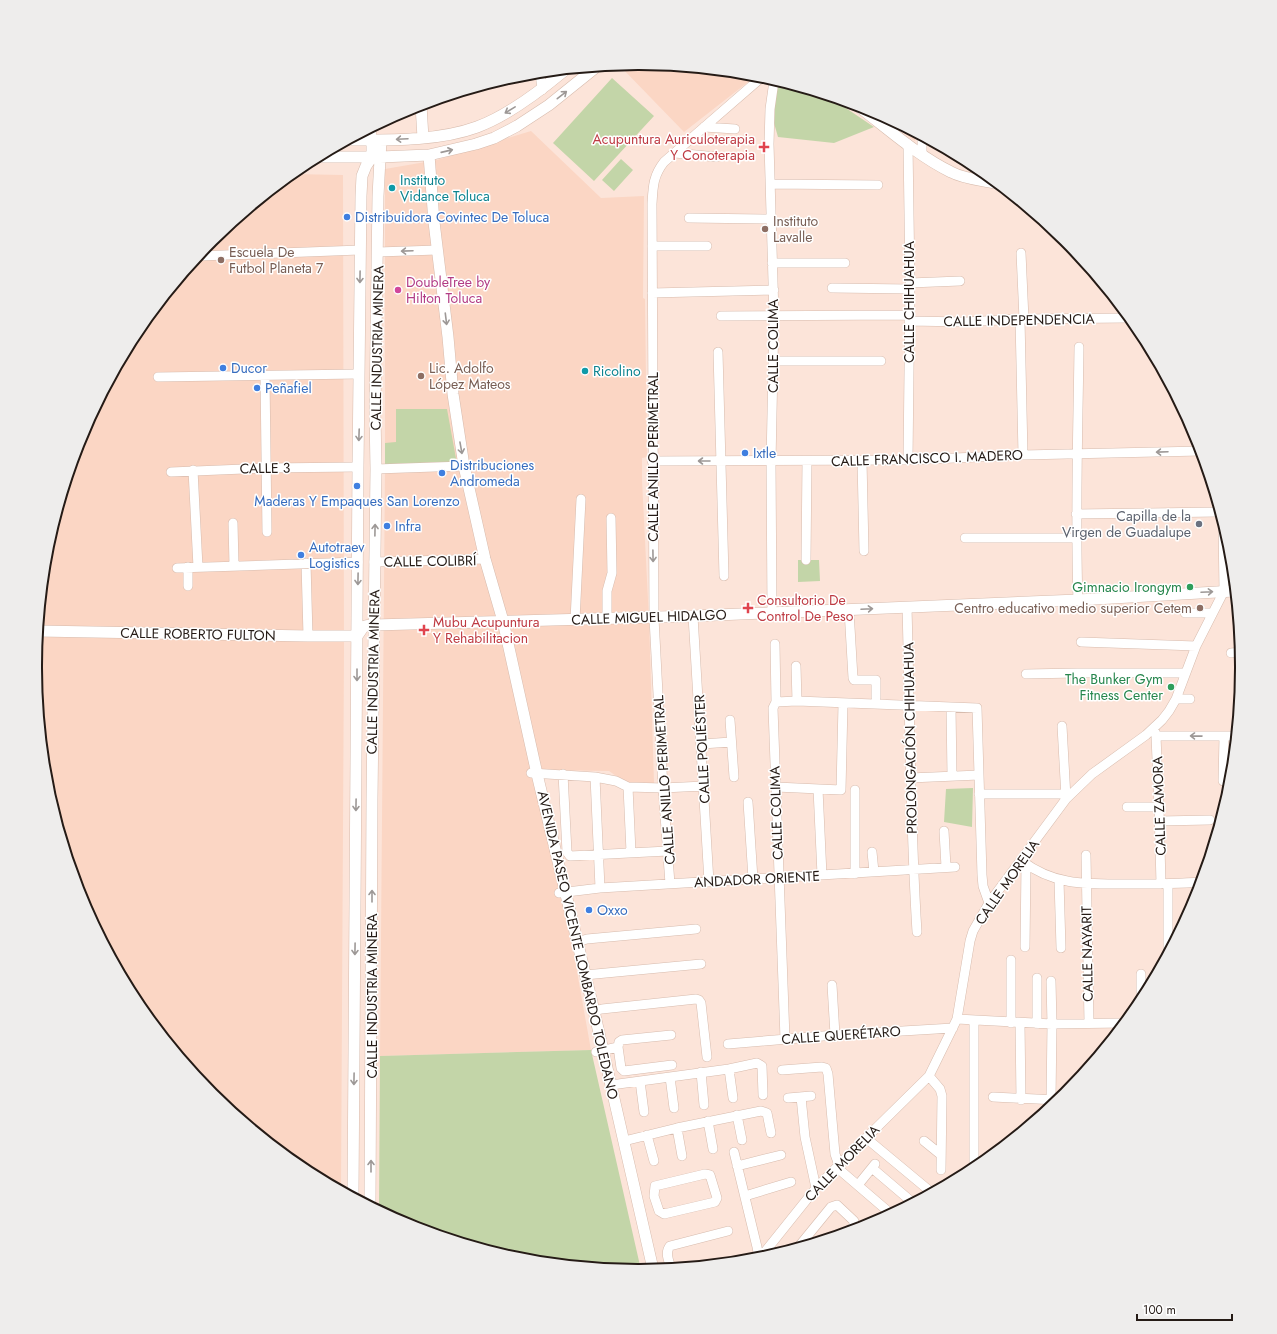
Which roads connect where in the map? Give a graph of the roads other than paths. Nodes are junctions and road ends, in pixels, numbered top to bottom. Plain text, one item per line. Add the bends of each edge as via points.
1 (589, 73) edge
2 (558, 77) edge
3 (541, 79) edge
4 (756, 82) edge
5 (773, 86) edge
6 (542, 90) junction
7 (421, 112) edge
8 (877, 121) edge
9 (704, 127) junction
10 (735, 128) dead end
11 (375, 136) edge
12 (364, 138) edge
13 (423, 138) junction
14 (922, 142) edge
15 (908, 144) junction
16 (675, 153) junction
17 (922, 154) junction
18 (429, 155) junction
19 (329, 157) edge
20 (376, 157) junction
21 (717, 157) dead end
22 (975, 175) edge
23 (771, 184) junction
24 (878, 185) dead end
25 (361, 196) junction
26 (378, 196) junction
27 (689, 218) dead end
28 (771, 219) junction
29 (652, 246) junction
30 (707, 246) dead end
31 (360, 250) junction
32 (437, 250) junction
33 (378, 252) junction
34 (1021, 253) dead end
35 (207, 256) edge
36 (845, 262) dead end
37 (772, 263) junction
38 (960, 281) dead end
39 (910, 286) junction
40 (832, 288) dead end
41 (774, 290) junction
42 (652, 293) junction
43 (721, 316) dead end
44 (774, 316) junction
45 (909, 318) junction
46 (1122, 318) edge
47 (1022, 319) junction
48 (1079, 347) dead end
49 (718, 352) dead end
50 (774, 361) junction
51 (881, 361) dead end
52 (359, 374) junction
53 (265, 376) junction
54 (158, 377) dead end
55 (359, 413) junction
56 (376, 413) junction
57 (1194, 451) edge
58 (1078, 454) junction
59 (1023, 455) junction
60 (862, 460) junction
61 (908, 460) junction
62 (652, 461) junction
63 (807, 461) junction
64 (721, 462) junction
65 (771, 462) junction
66 (464, 466) junction
67 (358, 467) junction
68 (266, 468) junction
69 (376, 469) junction
70 (193, 470) junction
71 (172, 472) dead end
72 (581, 499) dead end
73 (1215, 512) edge
74 (1076, 514) junction
75 (611, 518) dead end
76 (233, 523) dead end
77 (267, 532) dead end
78 (965, 538) dead end
79 (1076, 538) junction
80 (864, 551) dead end
81 (485, 559) junction
82 (806, 560) dead end
83 (358, 562) junction
84 (374, 562) junction
85 (306, 563) junction
86 (234, 565) junction
87 (188, 567) junction
88 (198, 567) junction
89 (177, 568) dead end
90 (1227, 572) edge
91 (724, 576) dead end
92 (188, 586) dead end
93 (1229, 591) edge
94 (1078, 600) junction
95 (907, 606) junction
96 (849, 610) junction
97 (772, 612) junction
98 (1185, 613) dead end
99 (1212, 613) junction
100 (693, 616) junction
101 (654, 618) junction
102 (607, 619) junction
103 (575, 620) junction
104 (503, 621) junction
105 (374, 624) junction
106 (43, 631) edge
107 (308, 636) junction
108 (357, 636) junction
109 (1081, 642) dead end
110 (775, 644) dead end
111 (1196, 646) junction
112 (1231, 653) dead end
113 (1235, 653) edge
114 (796, 666) dead end
115 (1185, 673) junction
116 (1026, 674) dead end
117 (876, 698) dead end
118 (1176, 698) junction
119 (1190, 700) dead end
120 (797, 701) junction
121 (843, 704) junction
122 (774, 705) junction
123 (910, 705) junction
124 (951, 707) junction
125 (730, 720) dead end
126 (1062, 726) dead end
127 (1155, 732) junction
128 (1231, 736) edge
129 (1224, 737) junction
130 (731, 742) junction
131 (702, 744) junction
132 (534, 774) junction
133 (562, 774) junction
134 (979, 775) junction
135 (952, 776) junction
136 (595, 777) junction
137 (734, 777) dead end
138 (910, 778) junction
139 (1223, 781) dead end
140 (704, 786) junction
141 (628, 787) junction
142 (776, 787) junction
143 (663, 788) junction
144 (818, 789) junction
145 (855, 790) dead end
146 (979, 794) junction
147 (1066, 796) junction
148 (748, 802) dead end
149 (1127, 807) dead end
150 (1159, 807) junction
151 (1210, 820) dead end
152 (1160, 821) junction
153 (944, 831) dead end
154 (668, 851) junction
155 (631, 852) junction
156 (872, 852) dead end
157 (599, 854) junction
158 (1086, 855) dead end
159 (1024, 862) junction
160 (913, 870) junction
161 (874, 872) junction
162 (854, 874) junction
163 (822, 875) junction
164 (778, 877) junction
165 (753, 879) junction
166 (1059, 880) junction
167 (709, 882) junction
168 (1195, 882) edge
169 (670, 884) junction
170 (1086, 884) junction
171 (1164, 884) junction
172 (600, 888) junction
173 (562, 892) junction
174 (989, 903) junction
175 (696, 929) dead end
176 (917, 932) dead end
177 (1167, 941) edge
178 (576, 942) junction
179 (1025, 948) dead end
180 (1061, 948) dead end
181 (1011, 960) dead end
182 (701, 964) dead end
183 (1141, 974) dead end
184 (585, 975) junction
185 (1037, 978) dead end
186 (1052, 981) dead end
187 (832, 985) dead end
188 (1141, 986) edge
189 (594, 1011) junction
190 (957, 1019) junction
191 (974, 1020) junction
192 (1016, 1023) junction
193 (1089, 1023) junction
194 (1117, 1023) edge
195 (1037, 1024) junction
196 (1052, 1024) junction
197 (953, 1028) junction
198 (671, 1035) dead end
199 (835, 1035) junction
200 (785, 1039) junction
201 (728, 1044) dead end
202 (618, 1047) junction
203 (599, 1051) junction
204 (707, 1057) dead end
205 (672, 1065) dead end
206 (729, 1069) junction
207 (782, 1070) dead end
208 (701, 1072) junction
209 (930, 1076) junction
210 (670, 1077) junction
211 (640, 1081) junction
212 (611, 1085) junction
213 (763, 1095) dead end
214 (1054, 1095) edge
215 (811, 1096) dead end
216 (801, 1097) junction
217 (733, 1098) dead end
218 (788, 1098) dead end
219 (993, 1098) dead end
220 (1021, 1100) junction
221 (1048, 1100) edge
222 (704, 1105) dead end
223 (674, 1108) dead end
224 (644, 1112) dead end
225 (737, 1115) junction
226 (708, 1121) junction
227 (677, 1128) junction
228 (771, 1133) dead end
229 (647, 1135) junction
230 (866, 1138) junction
231 (742, 1140) dead end
232 (624, 1141) junction
233 (924, 1141) dead end
234 (713, 1149) dead end
235 (734, 1152) dead end
236 (940, 1154) junction
237 (781, 1155) dead end
238 (682, 1156) dead end
239 (654, 1160) dead end
240 (974, 1160) edge
241 (838, 1165) junction
242 (737, 1166) junction
243 (941, 1170) dead end
244 (791, 1182) dead end
245 (858, 1185) junction
246 (816, 1188) junction
247 (927, 1189) edge
248 (354, 1191) edge
249 (654, 1196) junction
250 (745, 1196) junction
251 (370, 1199) edge
252 (908, 1199) edge
253 (637, 1200) junction
254 (886, 1209) edge
255 (854, 1223) edge
256 (728, 1231) dead end
257 (805, 1239) edge
258 (766, 1249) edge
259 (758, 1251) edge
260 (649, 1263) edge
261 (649, 1263) edge
262 (669, 1263) edge

18 -> 1 main road via 476,144 506,132 549,105
2 - 6 main road
3 - 6 street
4 - 9 street, CALLE ANILLO PERIMETRAL
5 - 23 street, CALLE COLIMA via 769,125
6 -> 13 main road via 479,126 462,132
7 - 13 main road
8 - 15 main road
9 - 10 street
9 - 16 street, CALLE ANILLO PERIMETRAL
11 - 12 main road
13 -> 11 main road
11 - 20 main road, CALLE INDUSTRIA MINERA
14 - 17 street
15 - 17 main road
15 - 39 street, CALLE CHIHUAHUA
16 - 21 street
16 - 29 street, CALLE ANILLO PERIMETRAL via 664,162 655,175
17 - 22 main road via 951,172 967,178
18 - 20 main road
18 - 32 main road, AVENIDA PASEO VICENTE LOMBARDO TOLEDANO
19 - 20 main road
20 - 25 main road, CALLE INDUSTRIA MINERA via 366,166 362,176
20 - 26 main road, CALLE INDUSTRIA MINERA
23 - 24 street
23 - 28 street, CALLE COLIMA
25 - 26 main road via 373,193
25 - 31 main road, CALLE INDUSTRIA MINERA
26 - 33 main road, CALLE INDUSTRIA MINERA
27 - 28 street
28 - 37 street, CALLE COLIMA
29 - 30 street
29 - 42 street, CALLE ANILLO PERIMETRAL
31 - 35 street
31 -> 52 main road, CALLE INDUSTRIA MINERA
32 -> 33 street
32 -> 66 main road, AVENIDA PASEO VICENTE LOMBARDO TOLEDANO
33 - 56 main road, CALLE INDUSTRIA MINERA
34 - 47 street
36 - 37 street
37 - 41 street, CALLE COLIMA
38 - 39 street
39 - 40 street
39 - 45 street, CALLE CHIHUAHUA
41 - 42 street
41 - 44 street, CALLE COLIMA
42 - 62 street, CALLE ANILLO PERIMETRAL
43 - 44 street, CALLE INDEPENDENCIA
44 - 45 street, CALLE INDEPENDENCIA
44 - 50 street, CALLE COLIMA
45 - 47 street, CALLE INDEPENDENCIA via 965,322
45 - 61 street, CALLE CHIHUAHUA
46 - 47 street, CALLE INDEPENDENCIA
47 - 59 street
48 - 58 street
49 - 64 street
50 - 51 street
50 - 65 street, CALLE COLIMA
52 - 53 street
52 - 55 main road, CALLE INDUSTRIA MINERA
53 - 54 street
53 - 68 street
55 - 56 main road
55 -> 67 main road, CALLE INDUSTRIA MINERA
56 - 69 main road, CALLE INDUSTRIA MINERA
57 -> 58 street, CALLE FRANCISCO I. MADERO
58 - 59 street, CALLE FRANCISCO I. MADERO
58 - 74 street
59 - 61 street, CALLE FRANCISCO I. MADERO
60 - 61 street, CALLE FRANCISCO I. MADERO
60 - 63 street, CALLE FRANCISCO I. MADERO
60 - 80 street
64 -> 62 street, CALLE FRANCISCO I. MADERO
62 -> 101 street, CALLE ANILLO PERIMETRAL
63 - 65 street, CALLE FRANCISCO I. MADERO
63 - 82 street
64 - 65 street, CALLE FRANCISCO I. MADERO
64 - 91 street
65 - 97 street, CALLE COLIMA
66 - 69 street
66 - 81 main road, AVENIDA PASEO VICENTE LOMBARDO TOLEDANO
67 - 68 street, CALLE 3
67 - 83 main road, CALLE INDUSTRIA MINERA
68 - 70 street, CALLE 3
68 - 77 street
84 -> 69 main road, CALLE INDUSTRIA MINERA
70 - 71 street, CALLE 3
70 - 88 street
72 - 103 street
73 - 74 street
74 - 79 street
75 - 102 street via 612,573 607,591
76 - 86 street
78 - 79 street
79 - 94 street
81 - 84 street, CALLE COLIBRÍ
81 - 104 main road, AVENIDA PASEO VICENTE LOMBARDO TOLEDANO
83 - 85 street
83 -> 108 main road, CALLE INDUSTRIA MINERA
84 - 105 main road, CALLE INDUSTRIA MINERA
85 - 86 street
85 - 107 street
86 - 88 street
87 - 88 street
87 - 89 street
87 - 92 street
90 - 93 street, CALLE MORELIA
94 -> 93 main road, CALLE MIGUEL HIDALGO
93 - 99 street, CALLE MORELIA
94 - 95 main road, CALLE MIGUEL HIDALGO
96 -> 95 main road, CALLE MIGUEL HIDALGO
95 - 123 street, PROLONGACIÓN CHIHUAHUA
96 - 97 main road, CALLE MIGUEL HIDALGO
96 - 117 street via 853,678 876,680
97 - 100 main road, CALLE MIGUEL HIDALGO
98 - 99 street
99 - 111 street, CALLE MORELIA
100 - 101 main road, CALLE MIGUEL HIDALGO
100 - 131 street, CALLE POLIÉSTER
101 - 102 main road, CALLE MIGUEL HIDALGO
101 - 143 street, CALLE ANILLO PERIMETRAL
102 - 103 main road, CALLE MIGUEL HIDALGO
103 - 104 main road, CALLE MIGUEL HIDALGO
104 - 105 main road, CALLE MIGUEL HIDALGO
104 - 132 main road, AVENIDA PASEO VICENTE LOMBARDO TOLEDANO
105 - 108 main road via 366,625
251 -> 105 main road, CALLE INDUSTRIA MINERA
106 - 107 main road, CALLE ROBERTO FULTON
107 - 108 main road, CALLE ROBERTO FULTON
108 -> 248 main road, CALLE INDUSTRIA MINERA
109 - 111 street
110 - 122 street, CALLE COLIMA
111 - 115 street, CALLE MORELIA
112 - 113 street
114 - 120 street
115 - 116 street
115 - 118 street, CALLE MORELIA
118 - 119 street
118 - 127 street, CALLE MORELIA
120 - 121 street
120 - 122 street
121 - 123 street
121 - 144 street via 841,790
122 - 142 street, CALLE COLIMA
123 - 124 street
123 - 138 street, PROLONGACIÓN CHIHUAHUA
124 - 134 street via 976,708
124 - 135 street
125 - 130 street
126 - 147 street
129 -> 127 street
127 - 147 street, CALLE MORELIA via 1092,774
127 - 150 street, CALLE ZAMORA
128 - 129 street
129 - 139 street
130 - 131 street
130 - 137 street
131 - 140 street, CALLE POLIÉSTER
132 - 133 street
132 - 173 main road, AVENIDA PASEO VICENTE LOMBARDO TOLEDANO
133 - 136 street
133 - 157 street via 567,852 571,856
134 - 135 street
134 - 146 street
135 - 138 street
136 - 141 street via 616,781
136 - 157 street
138 - 160 street, PROLONGACIÓN CHIHUAHUA
140 - 143 street
140 - 167 street, CALLE POLIÉSTER
141 - 143 street
141 - 155 street
142 - 144 street
142 - 164 street, CALLE COLIMA
143 - 154 street, CALLE ANILLO PERIMETRAL
144 - 163 street
145 - 162 street
146 - 147 street
146 - 174 street via 983,886
147 - 159 street, CALLE MORELIA
148 - 165 street
149 - 150 street
150 - 152 street, CALLE ZAMORA
151 - 152 street
152 - 171 street, CALLE ZAMORA
153 - 160 street, ANDADOR ORIENTE via 950,867
154 - 155 street
154 - 169 street, CALLE ANILLO PERIMETRAL
155 - 157 street
156 - 161 street
157 - 172 street
158 - 170 street, CALLE NAYARIT
159 - 166 street via 1036,871
159 - 174 street, CALLE MORELIA
159 - 179 street
160 - 161 street, ANDADOR ORIENTE
160 - 176 street, PROLONGACIÓN CHIHUAHUA
161 - 162 street, ANDADOR ORIENTE
162 - 163 street, ANDADOR ORIENTE
163 - 164 street, ANDADOR ORIENTE
164 - 165 street, ANDADOR ORIENTE
164 - 200 street, CALLE COLIMA
165 - 167 street, ANDADOR ORIENTE
166 - 170 street
166 - 180 street
167 - 169 street, ANDADOR ORIENTE
168 - 171 street
169 - 172 street, ANDADOR ORIENTE
170 - 171 street
170 - 193 street, CALLE NAYARIT
171 - 177 street, CALLE ZAMORA
172 - 173 street, ANDADOR ORIENTE
173 - 178 main road, AVENIDA PASEO VICENTE LOMBARDO TOLEDANO
173 - 203 main road, AVENIDA PASEO VICENTE LOMBARDO TOLEDANO
174 - 190 street, CALLE MORELIA via 970,941
175 - 178 street
178 - 184 main road, AVENIDA PASEO VICENTE LOMBARDO TOLEDANO
181 - 192 street
182 - 184 street
183 - 188 street
184 - 189 main road, AVENIDA PASEO VICENTE LOMBARDO TOLEDANO
185 - 195 street
186 - 196 street
187 - 199 street
189 - 203 main road, AVENIDA PASEO VICENTE LOMBARDO TOLEDANO
189 - 204 street via 699,1000
190 - 191 street
190 - 197 street, CALLE MORELIA
191 - 192 street
191 - 240 street
192 - 195 street
192 - 220 street
193 - 194 street
193 - 196 street
195 - 196 street
196 - 214 street
197 - 199 street, CALLE QUERÉTARO
197 - 209 street, CALLE MORELIA
198 - 202 street via 622,1040
199 - 200 street, CALLE QUERÉTARO
200 - 201 street, CALLE QUERÉTARO
202 - 203 street
202 - 205 street via 624,1071
203 - 212 main road, AVENIDA PASEO VICENTE LOMBARDO TOLEDANO
203 - 260 main road, AVENIDA PASEO VICENTE LOMBARDO TOLEDANO
206 - 208 street
206 - 213 street via 760,1064
206 - 217 street
207 - 241 street via 822,1066 826,1068
208 - 210 street
208 - 222 street
209 - 230 street, CALLE MORELIA
209 - 236 street via 942,1093
210 - 211 street
210 - 223 street
211 - 212 street
211 - 224 street
212 - 232 main road, AVENIDA PASEO VICENTE LOMBARDO TOLEDANO
215 - 216 street
216 - 218 street
216 - 246 street via 805,1137
219 - 220 street
220 - 221 street
225 - 226 street
225 - 228 street via 761,1111 767,1113
225 - 231 street
226 - 227 street
226 - 234 street
227 - 229 street
227 - 238 street
229 - 232 street
229 - 239 street
230 - 241 street, CALLE MORELIA
230 - 247 street
232 - 253 main road, AVENIDA PASEO VICENTE LOMBARDO TOLEDANO
233 - 236 street
235 - 242 street
236 - 243 street
237 - 242 street
241 - 245 street via 841,1171
241 - 246 street, CALLE MORELIA
242 - 250 street
244 - 250 street
245 - 252 street via 874,1166
245 - 254 street
246 - 258 street, CALLE MORELIA
249 - 249 street via 654,1188 658,1184 709,1174 717,1200 714,1203 664,1214 659,1211
249 - 253 street
250 - 259 street
253 - 261 main road, AVENIDA PASEO VICENTE LOMBARDO TOLEDANO
255 - 257 street via 837,1205 831,1207
256 - 262 street via 670,1246 667,1250

